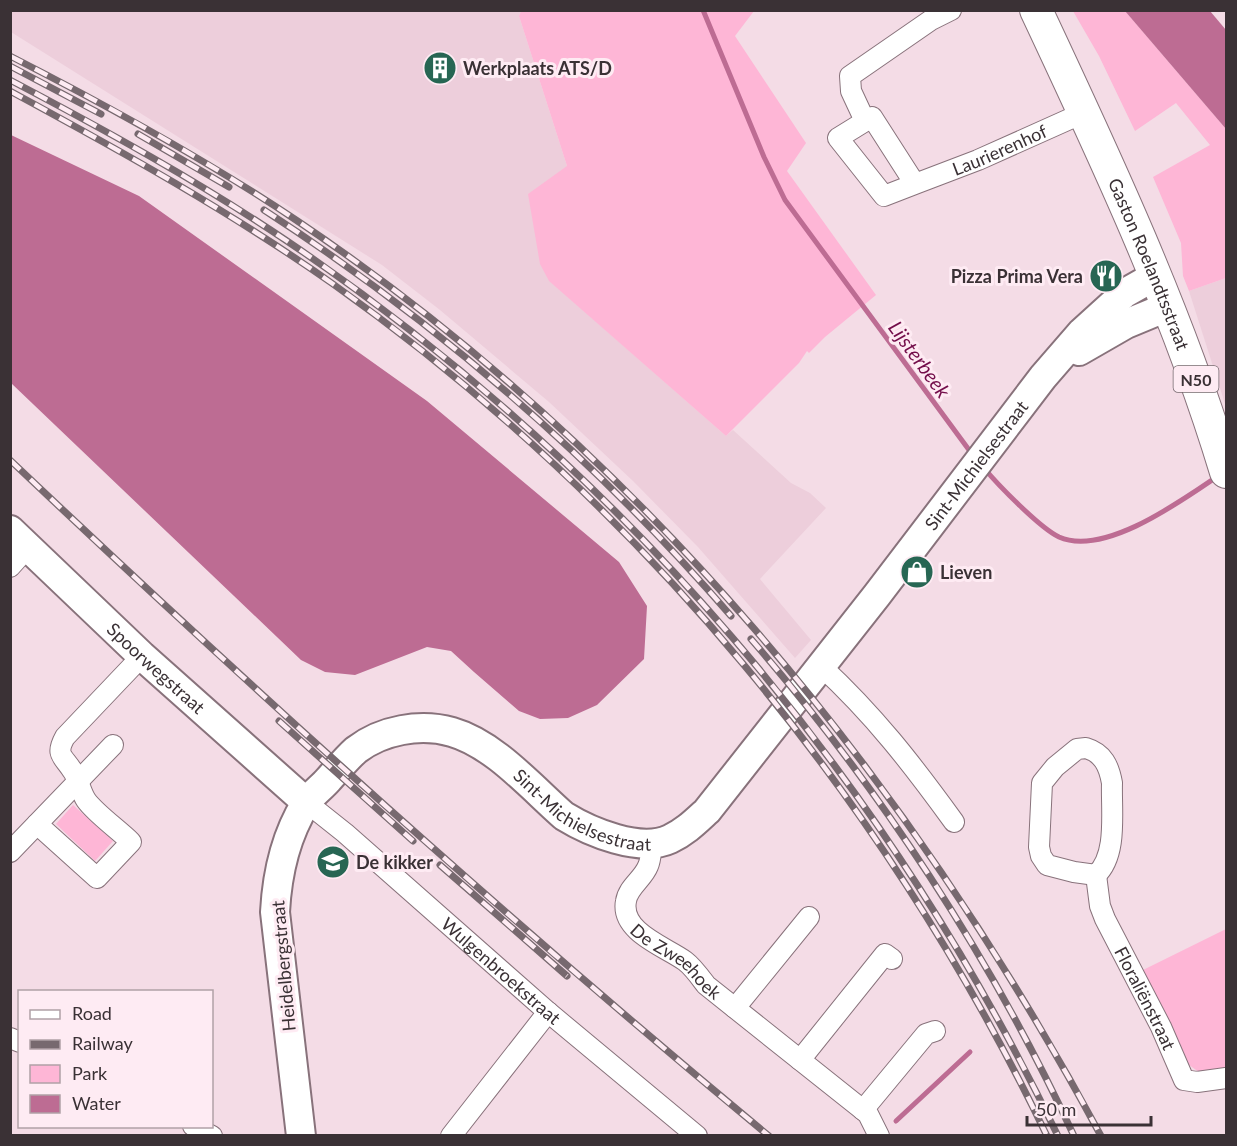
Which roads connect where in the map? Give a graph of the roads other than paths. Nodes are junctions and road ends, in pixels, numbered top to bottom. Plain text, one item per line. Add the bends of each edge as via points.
1 (951, 10) edge
2 (1036, 10) edge
3 (1079, 103) junction
4 (865, 121) junction
5 (915, 184) junction
6 (1155, 276) junction
7 (1167, 307) junction
8 (1043, 376) junction
9 (1224, 463) edge
10 (16, 548) edge
11 (142, 656) junction
12 (821, 666) junction
13 (113, 745) dead end
14 (78, 783) junction
15 (306, 802) junction
16 (954, 822) dead end
17 (37, 824) junction
18 (652, 843) junction
19 (10, 852) edge
20 (1096, 875) junction
21 (808, 917) dead end
22 (892, 959) dead end
23 (735, 1008) junction
24 (548, 1012) junction
25 (935, 1031) dead end
26 (800, 1060) junction
27 (1227, 1077) edge
28 (863, 1110) junction
29 (197, 1128) edge
30 (212, 1136) edge
31 (301, 1136) edge
32 (451, 1136) edge
33 (697, 1136) edge
34 (879, 1136) edge

1 - 4 street via 850,76 851,91
2 - 3 main road, N50
3 - 5 street, Laurierenhof via 978,160
3 - 6 main road, Gaston Roelandtsstraat / N50
4 - 5 street via 872,117
4 - 5 street, Laurierenhof via 838,138 884,196
6 - 7 main road, Gaston Roelandtsstraat / N50
6 - 8 main road, Sint-Michielsestraat via 1125,293 1082,332
7 - 8 main road, Sint-Michielsestraat via 1116,329
7 - 9 main road, Gaston Roelandtsstraat / N50
8 - 12 main road, Sint-Michielsestraat
10 - 11 main road, Spoorwegstraat
11 - 14 street via 65,737 62,757
11 - 15 main road, Spoorwegstraat
12 - 16 street via 896,743
12 - 18 main road, Sint-Michielsestraat via 707,811 668,840
13 - 14 street
14 - 17 street
14 - 17 street via 87,800 131,842 97,878
15 - 18 main road, Sint-Michielsestraat via 370,741 386,734 431,728 482,745 578,825 614,838
15 - 24 street, Wulgenbroekstraat
15 - 31 main road, Heidelbergstraat via 280,869 275,912
17 - 19 street
18 - 23 street, De Zweehoek via 649,866 628,894 627,916 644,936 687,962 706,985
20 - 20 street via 1047,865 1039,847 1042,783 1077,749 1095,751 1110,772 1110,850 1105,867
20 - 27 street, Floraliënstraat via 1105,919 1184,1080
21 - 23 street, De Zweehoek
22 - 26 street via 885,954
23 - 26 street, De Zweehoek
24 - 32 street
24 - 33 street, Wulgenbroekstraat
25 - 28 street via 926,1034
26 - 28 street, De Zweehoek
28 - 34 street, De Zweehoek
29 - 30 street

